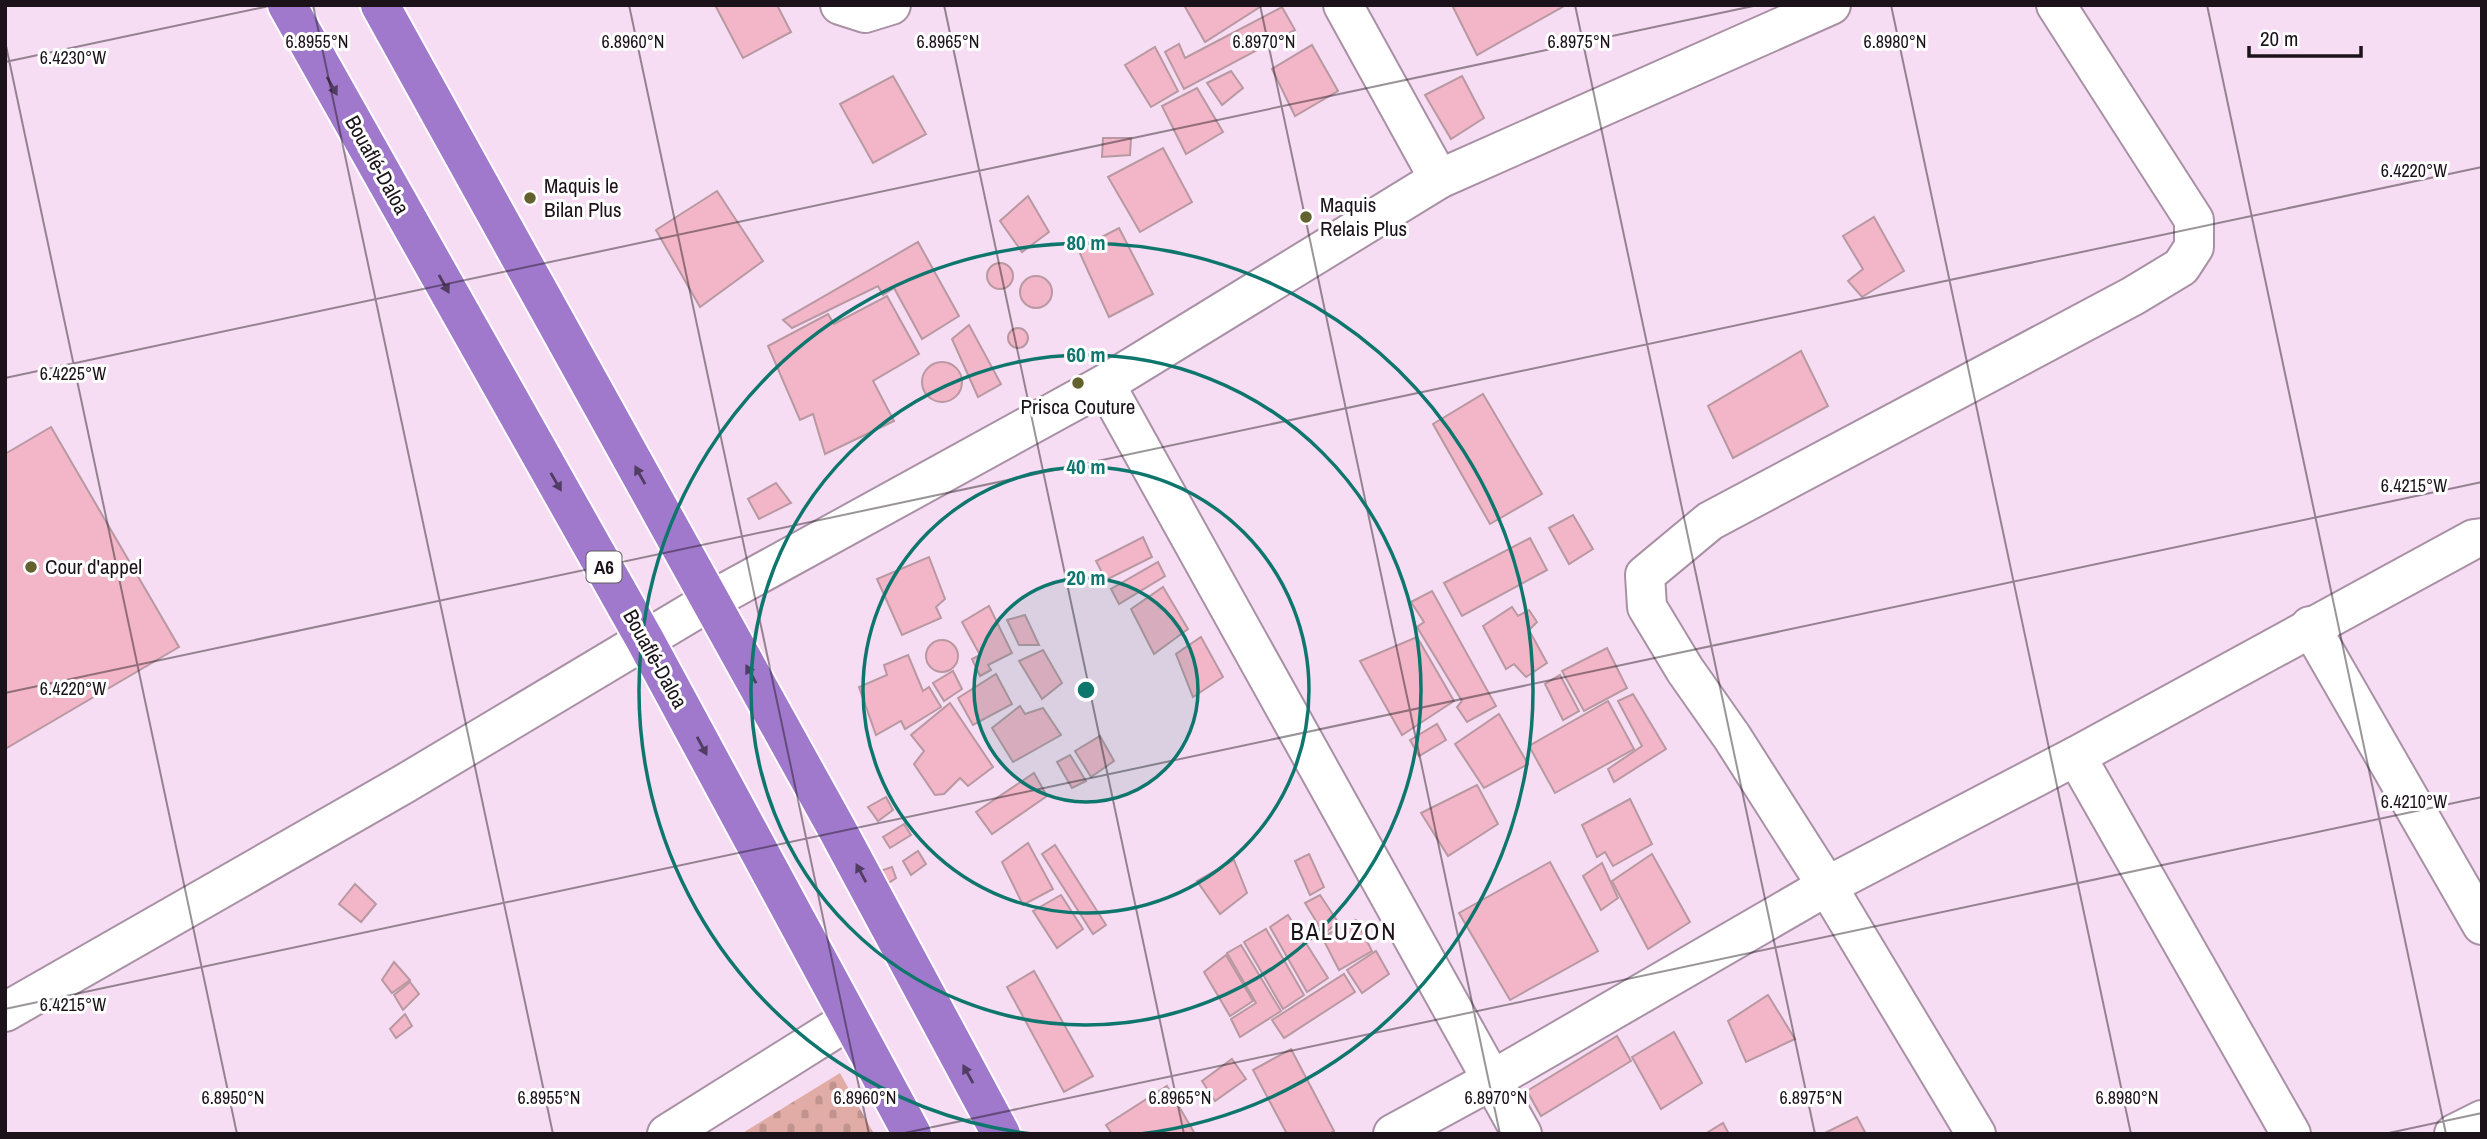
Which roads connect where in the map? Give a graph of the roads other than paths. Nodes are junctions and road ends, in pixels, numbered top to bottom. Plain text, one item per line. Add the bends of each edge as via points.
1 (287, 5) edge
2 (380, 5) edge
3 (840, 5) edge
4 (891, 5) edge
5 (1343, 5) edge
6 (1831, 5) edge
7 (2056, 5) edge
8 (1439, 179) junction
9 (1105, 384) junction
10 (2482, 538) edge
11 (710, 601) junction
12 (2310, 626) junction
13 (645, 640) junction
14 (2076, 756) junction
15 (1827, 886) junction
16 (2482, 925) edge
17 (5, 1012) edge
18 (849, 1020) junction
19 (1492, 1080) junction
20 (2482, 1119) edge
21 (667, 1134) edge
22 (912, 1134) edge
23 (1001, 1134) edge
24 (1393, 1134) edge
25 (1522, 1134) edge
26 (1976, 1134) edge
27 (2291, 1134) edge
28 (2454, 1134) edge

1 -> 13 highway, Bouaflé-Daloa / A6
11 -> 2 highway
3 - 4 street via 865,13
5 - 8 street
6 - 8 street
7 - 15 street via 2194,220 2194,247 2182,267 1710,521 1645,575 1647,607
8 - 9 street
9 - 11 street
9 - 19 street
10 - 12 street
11 - 13 street
23 -> 11 highway
12 - 14 street
12 - 16 street
13 - 17 street
13 -> 18 highway, Bouaflé-Daloa / A6
14 - 15 street
14 - 27 street
15 - 19 street
15 - 26 street
18 - 21 street
18 - 22 highway, Bouaflé-Daloa / A6
19 - 24 street
19 - 25 street
20 - 28 street

